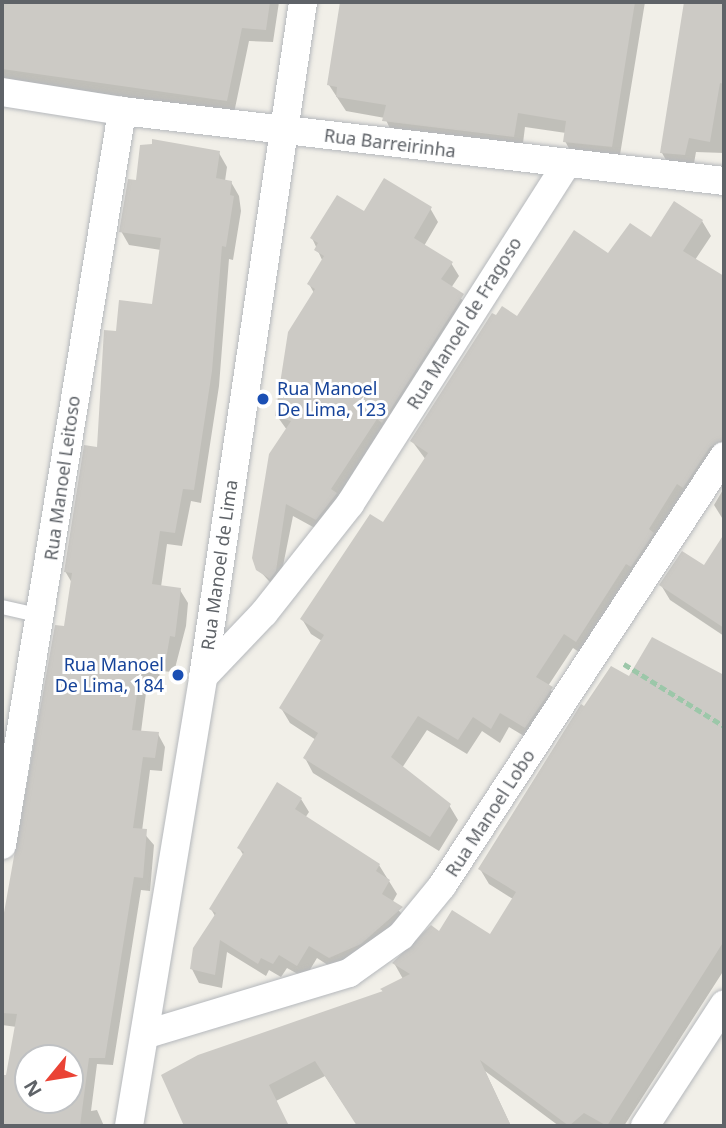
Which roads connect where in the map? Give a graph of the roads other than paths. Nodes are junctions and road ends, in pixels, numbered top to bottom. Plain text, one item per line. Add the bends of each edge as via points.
1 (303, 2) edge
2 (2, 92) edge
3 (122, 111) junction
4 (282, 130) junction
5 (567, 164) junction
6 (724, 181) edge
7 (724, 456) edge
8 (2, 607) edge
9 (42, 616) junction
10 (204, 677) junction
11 (2, 845) edge
12 (724, 1005) edge
13 (147, 1034) junction
14 (129, 1126) edge
15 (645, 1126) edge

1 - 4 street, Rua Manoel de Lima
2 - 3 street, Rua Barreirinha
3 - 4 street, Rua Barreirinha
3 - 9 street, Rua Manoel Leitoso
4 - 5 street, Rua Barreirinha
4 - 10 street, Rua Manoel de Lima
5 - 6 street, Rua Barreirinha
5 - 10 street, Rua Manoel de Fragoso via 350,504 264,613
7 - 13 street, Rua Manoel Lobo via 442,886 380,955 349,973
8 - 9 lane
9 - 11 street, Rua Manoel Leitoso
10 - 13 street, Rua Manoel de Lima
12 - 15 street
13 - 14 street, Rua Manoel de Lima

